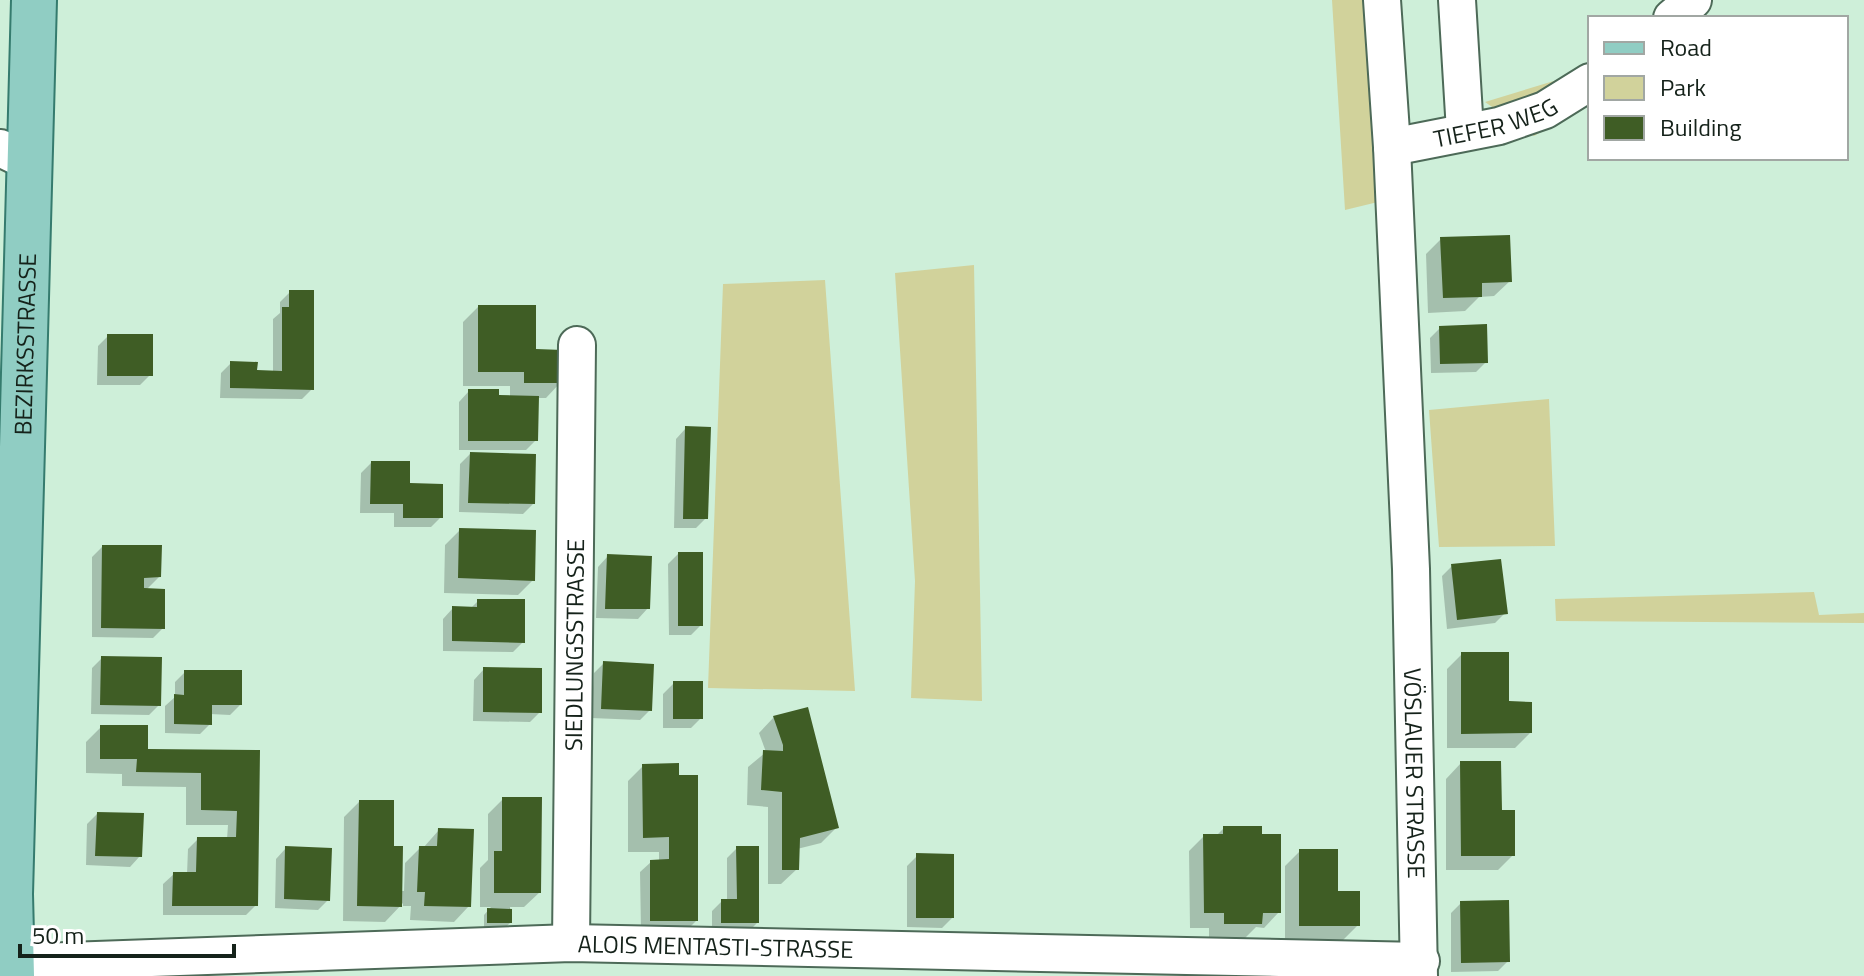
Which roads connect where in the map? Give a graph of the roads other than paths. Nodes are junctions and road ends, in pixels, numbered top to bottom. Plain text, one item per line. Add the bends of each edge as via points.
1 (34, 0) edge
2 (1382, 0) edge
3 (1457, 0) edge
4 (1693, 0) edge
5 (1674, 16) edge
6 (1588, 83) edge
7 (1465, 131) junction
8 (1392, 147) junction
9 (14, 155) edge
10 (577, 345) dead end
11 (571, 943) junction
12 (450, 962) edge
13 (71, 968) edge
14 (1420, 968) edge
15 (12, 969) edge

1 - 9 main road, BEZIRKSSTRASSE
2 - 8 street, VÖSLAUER STRASSE
3 - 7 street
4 - 5 street
6 - 7 street, TIEFER WEG via 1545,110
7 - 8 street, TIEFER WEG
8 - 14 street, VÖSLAUER STRASSE via 1411,569
9 - 15 main road, BEZIRKSSTRASSE
10 - 11 street, SIEDLUNGSSTRASSE
11 - 12 street, ALOIS MENTASTI-STRASSE
11 - 14 street, ALOIS MENTASTI-STRASSE
12 - 13 street, ALOIS MENTASTI-STRASSE
13 - 15 street, ALOIS MENTASTI-STRASSE

